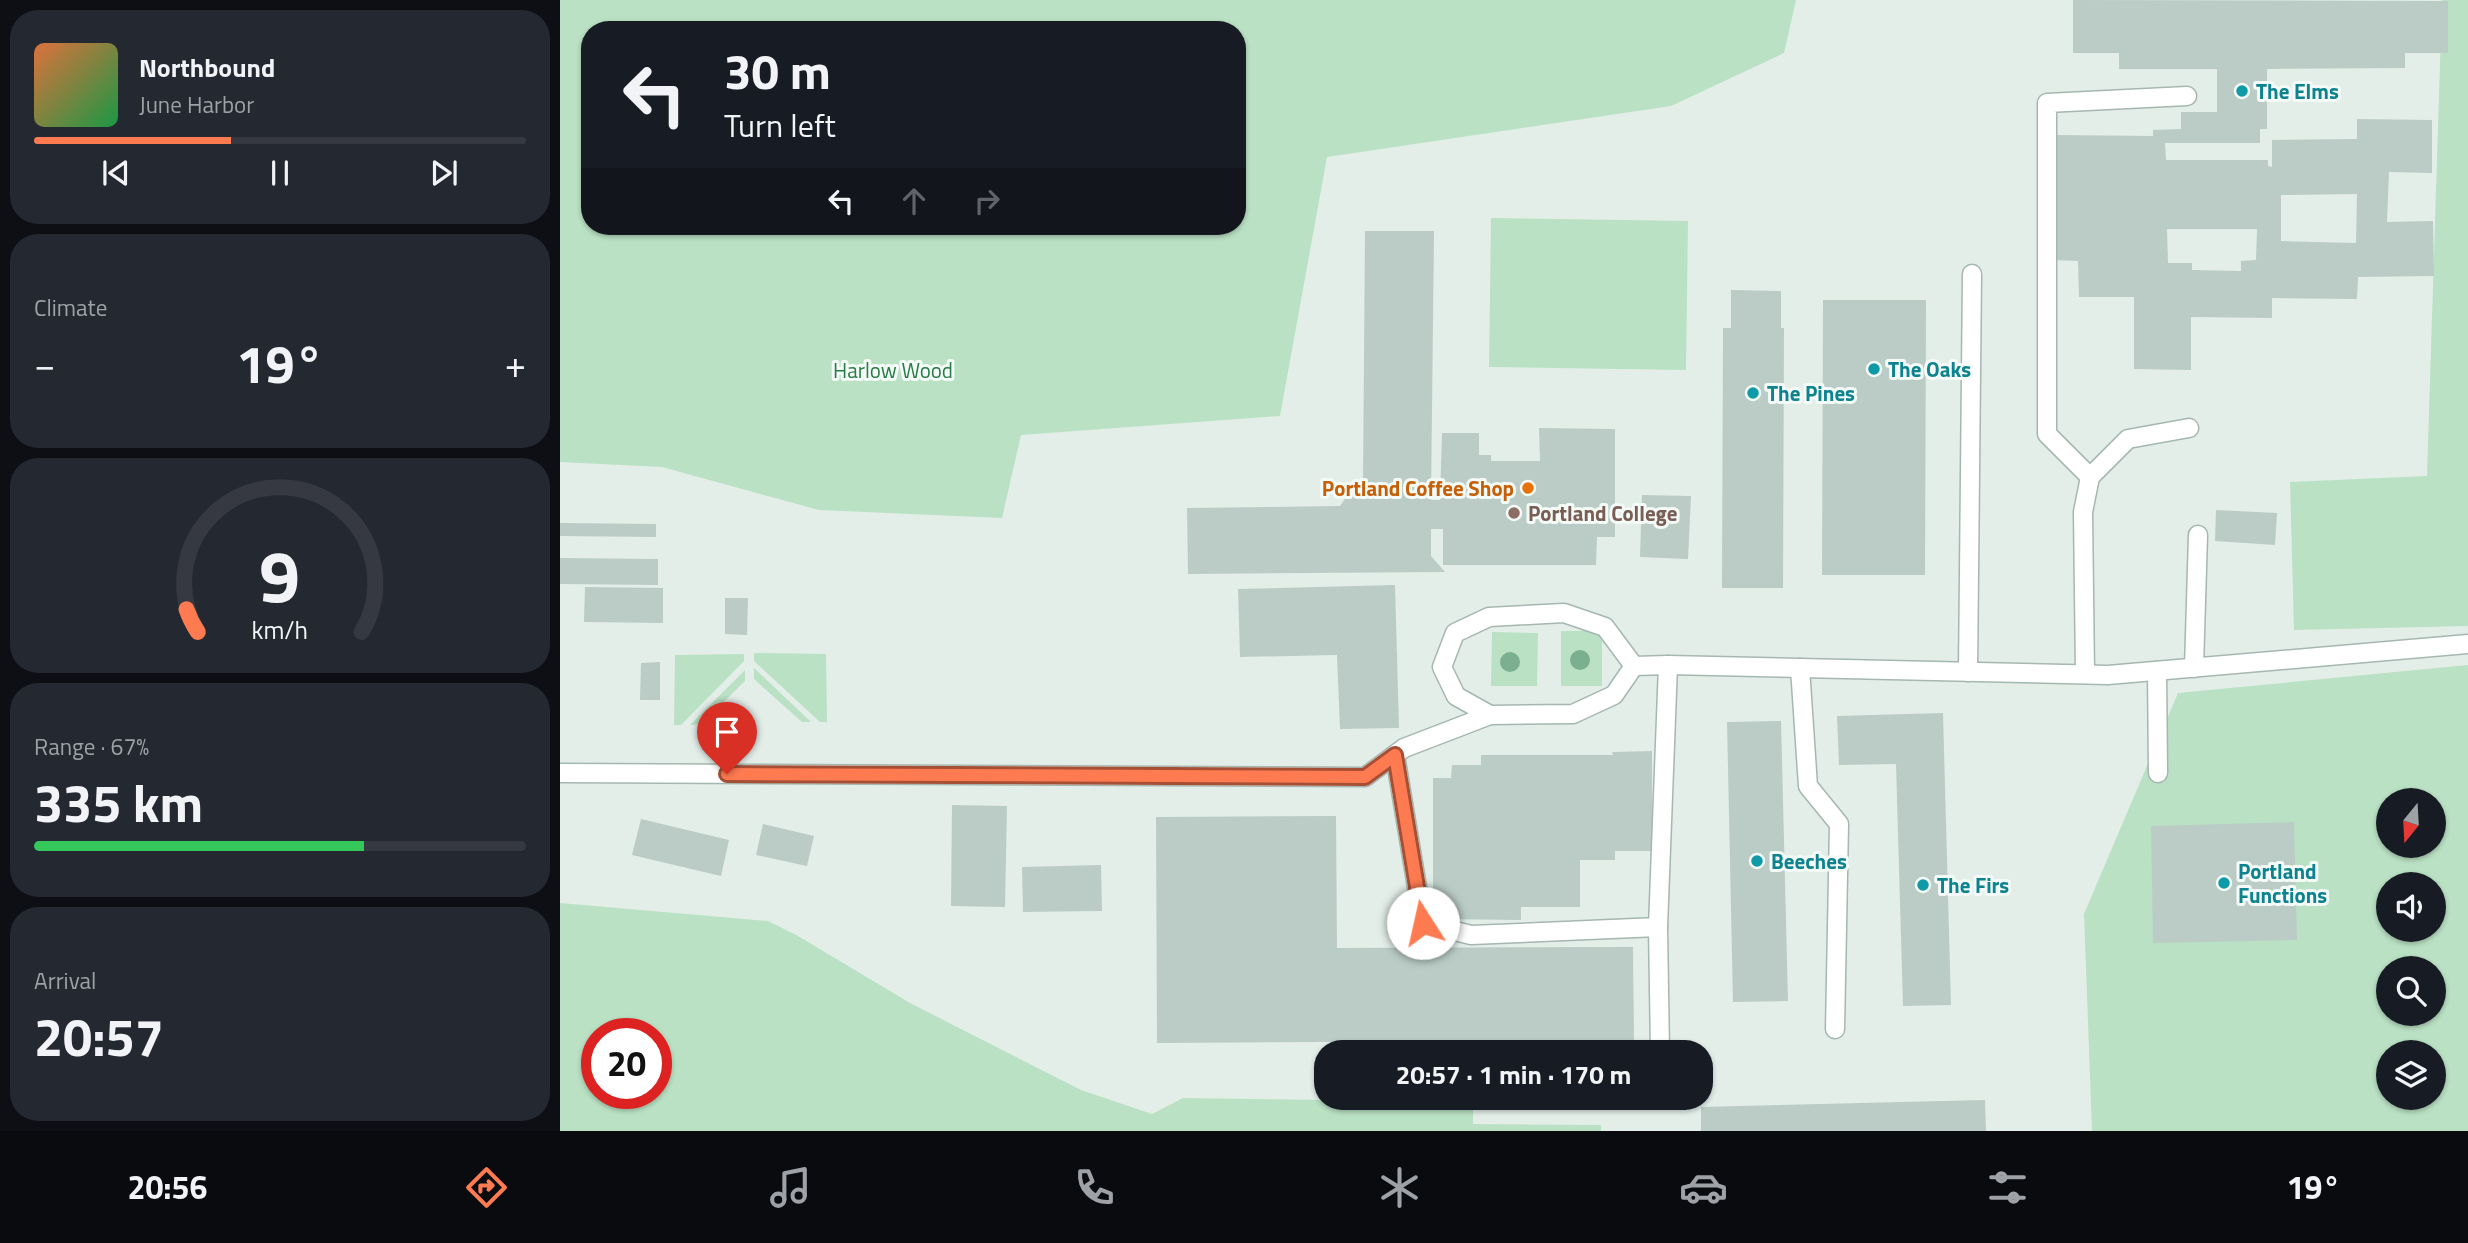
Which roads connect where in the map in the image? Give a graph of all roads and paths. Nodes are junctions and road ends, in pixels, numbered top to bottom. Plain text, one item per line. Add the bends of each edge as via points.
1 (2187, 96) dead end
2 (1972, 274) dead end
3 (2189, 428) dead end
4 (2090, 477) junction
5 (2198, 535) dead end
6 (2468, 645) edge
7 (1668, 665) junction
8 (1634, 666) junction
9 (1800, 668) junction
10 (2194, 668) junction
11 (2157, 671) junction
12 (1968, 672) junction
13 (2085, 674) junction
14 (1490, 715) junction
15 (1395, 755) junction
16 (560, 773) edge
17 (2158, 773) dead end
18 (1658, 927) junction
19 (1835, 1029) dead end
20 (1661, 1040) edge

1 - 4 lane via 2047,103 2047,435
2 - 12 lane
3 - 4 lane via 2128,439
4 - 13 lane via 2083,512
5 - 10 lane
6 - 10 lane
7 - 8 lane
7 - 9 lane
7 - 18 lane
8 - 14 lane via 1614,695 1573,714
8 - 14 lane via 1605,627 1564,613 1489,617 1455,633 1442,667 1456,696
9 - 12 lane
9 - 19 lane via 1808,786 1839,824
10 - 11 lane
11 - 13 lane
11 - 17 lane
12 - 13 lane
14 - 15 lane
15 - 16 lane via 1365,777
15 - 18 lane via 1423,923 1471,936
18 - 20 lane

